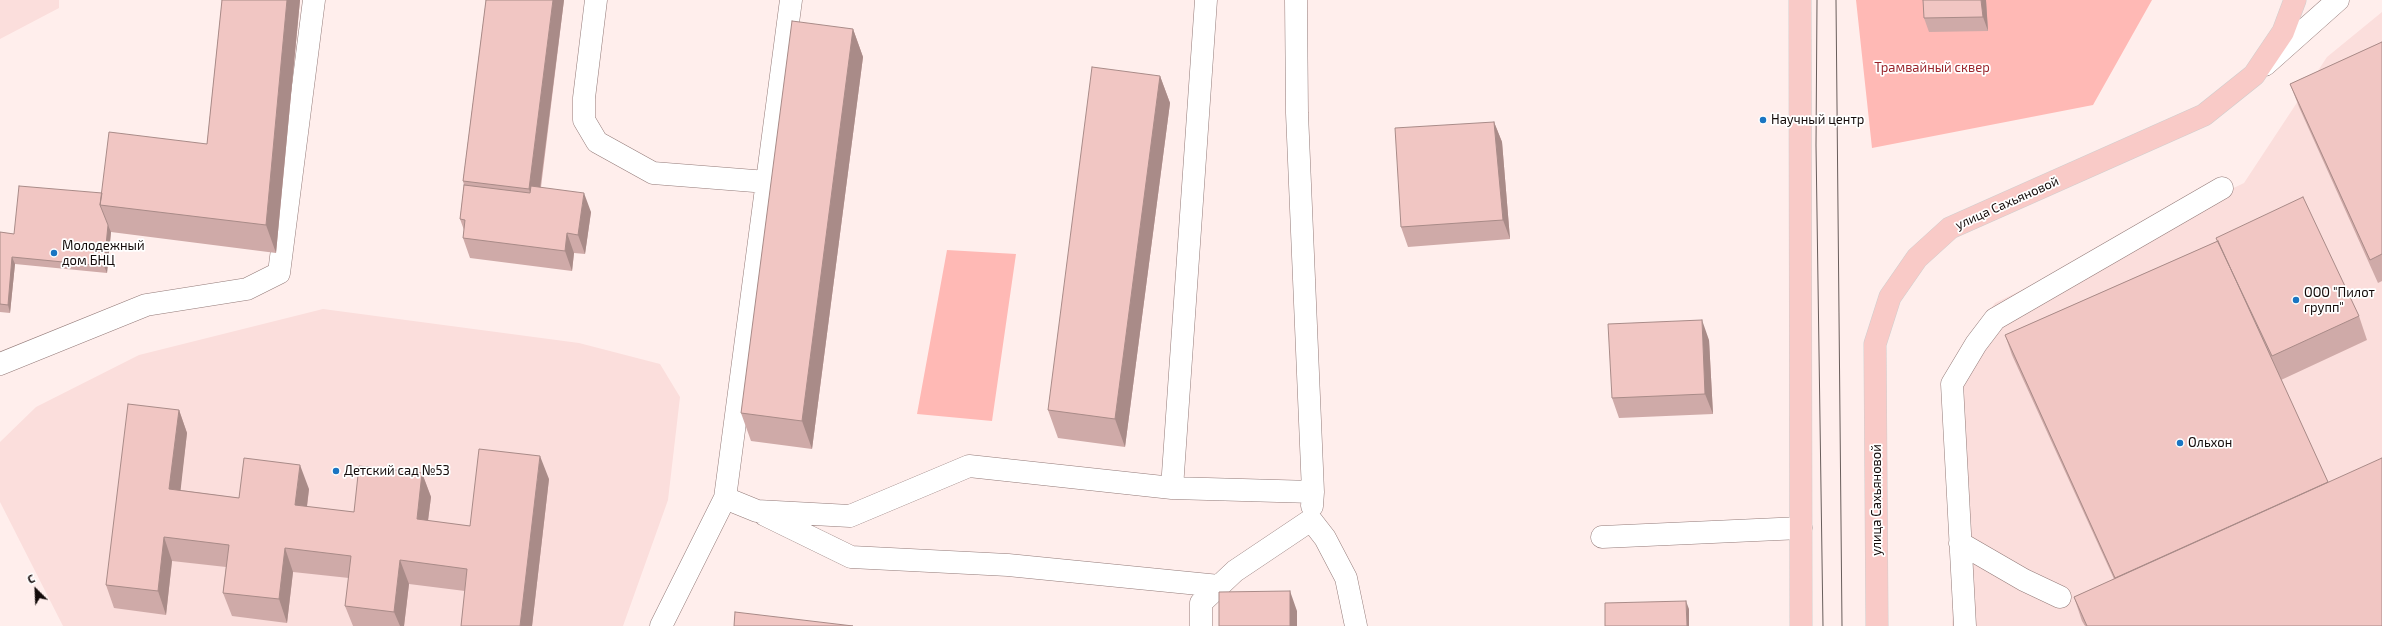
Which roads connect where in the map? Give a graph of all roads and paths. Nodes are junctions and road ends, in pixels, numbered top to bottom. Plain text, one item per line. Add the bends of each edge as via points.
1 (314, 0) edge
2 (596, 0) edge
3 (791, 0) edge
4 (1206, 0) edge
5 (1296, 0) edge
6 (1800, 0) edge
7 (2295, 0) edge
8 (2338, 0) edge
9 (2254, 75) junction
10 (767, 182) junction
11 (2222, 188) dead end
12 (0, 364) edge
13 (1172, 488) junction
14 (1312, 492) junction
15 (725, 498) junction
16 (757, 511) junction
17 (1311, 520) junction
18 (1801, 528) junction
19 (1602, 537) dead end
20 (1960, 543) junction
21 (1220, 586) junction
22 (2060, 597) dead end
23 (662, 626) edge
24 (1201, 626) edge
25 (1356, 626) edge
26 (1801, 626) edge
27 (1878, 626) edge
28 (1965, 626) edge

1 - 12 lane via 279,273 247,289 146,305
2 - 10 lane via 584,98 584,120 597,142 653,173
3 - 10 lane
4 - 13 lane
5 - 14 lane via 1297,113
6 - 18 main road
7 - 9 main road, улица Сахьяновой via 2283,32
8 - 9 lane
9 - 27 main road, улица Сахьяновой via 2204,114 1950,228 1917,258 1890,296 1875,344
10 - 15 lane
11 - 20 lane via 1994,319 1952,384
13 - 14 lane
13 - 16 lane via 969,466 850,516
14 - 17 lane
15 - 16 lane
15 - 23 lane
16 - 21 lane via 851,557 1008,565
17 - 21 lane via 1235,571
17 - 25 lane via 1325,538 1346,578
18 - 19 lane
18 - 26 main road
20 - 22 lane via 2024,580
20 - 28 lane
21 - 24 lane via 1201,603

